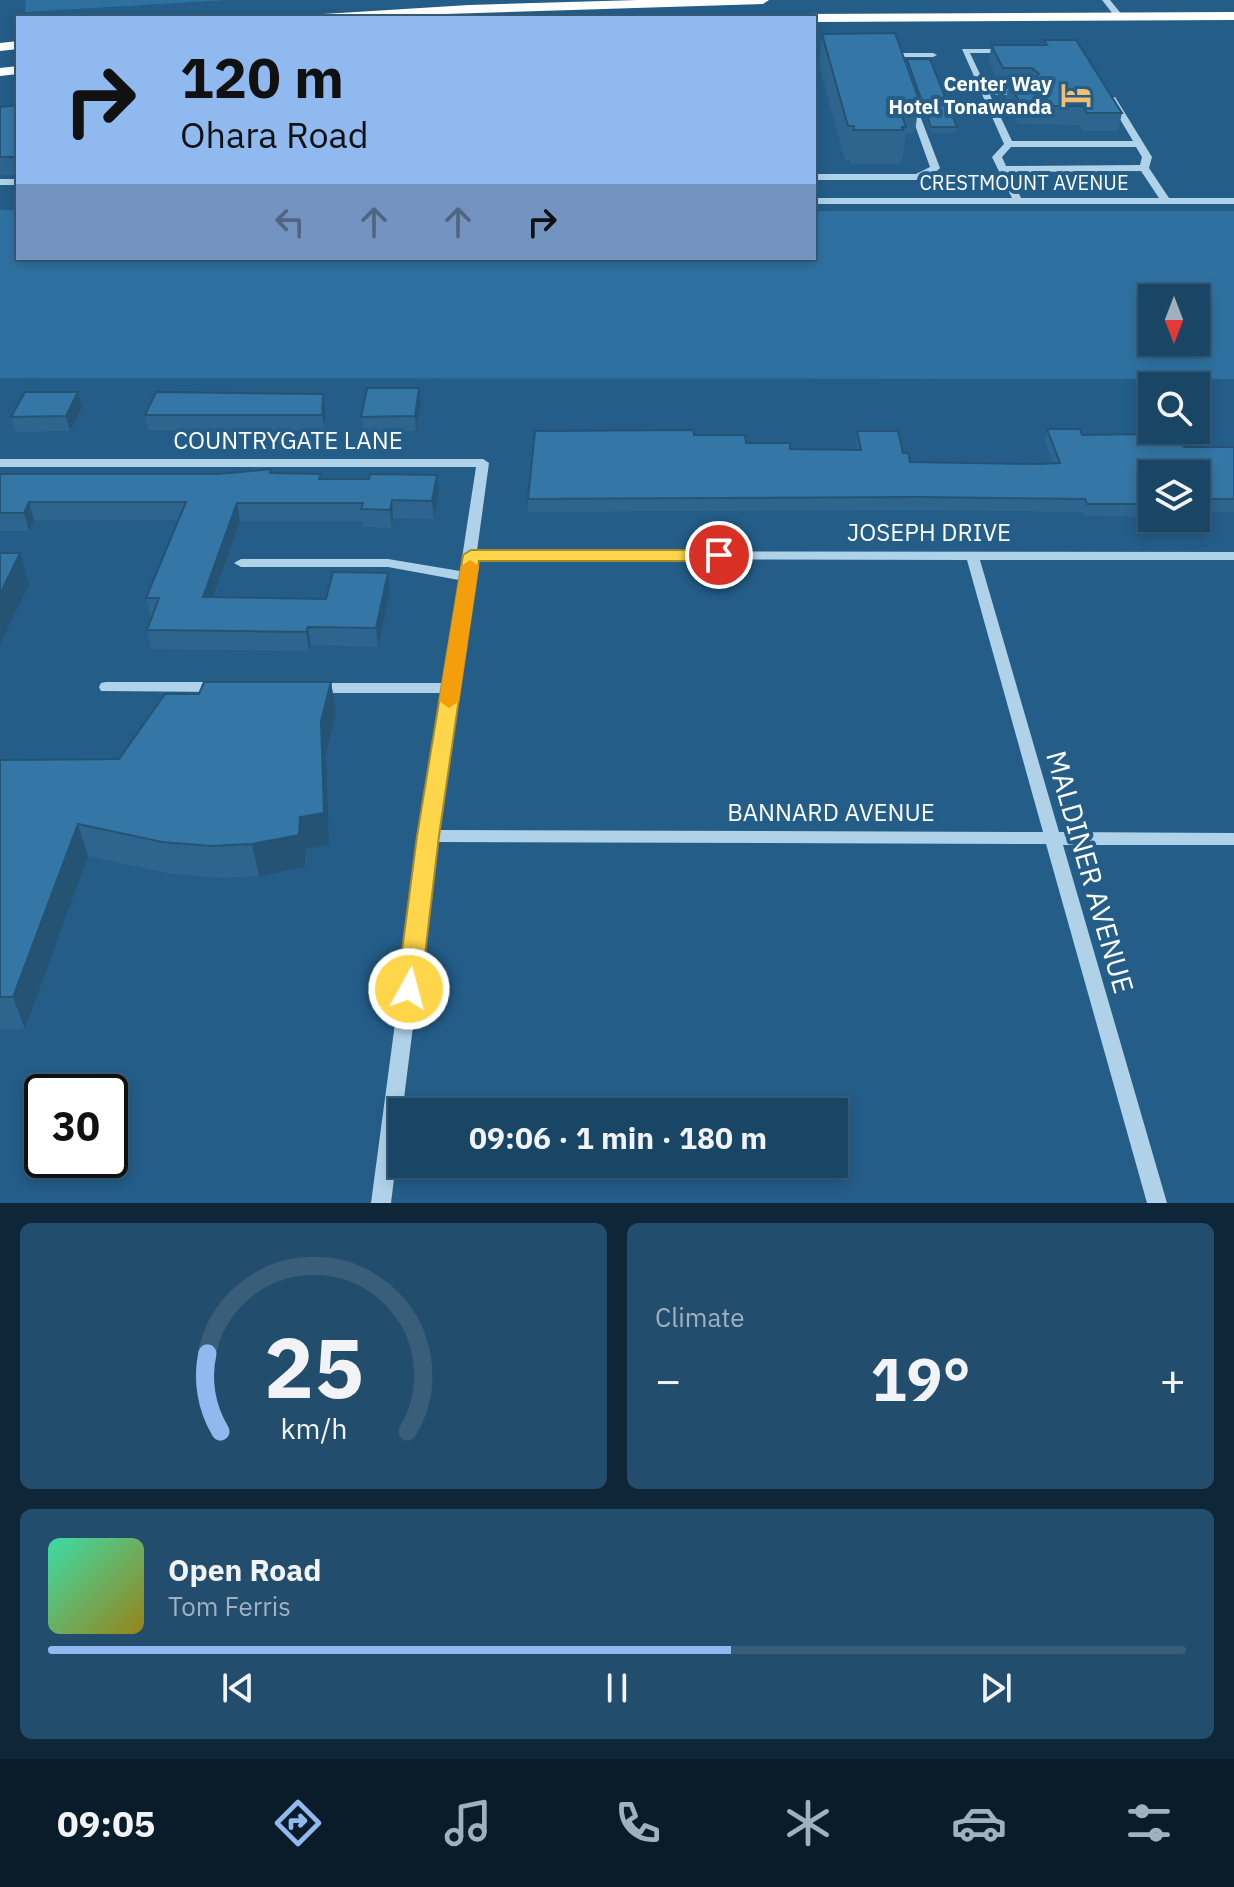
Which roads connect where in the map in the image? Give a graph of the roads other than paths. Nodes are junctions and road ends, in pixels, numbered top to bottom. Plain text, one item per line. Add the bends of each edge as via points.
1 (763, 0) edge
2 (1106, 0) edge
3 (355, 16) edge
4 (1119, 16) junction
5 (1234, 16) edge
6 (816, 18) edge
7 (1024, 51) edge
8 (868, 55) edge
9 (895, 55) junction
10 (933, 55) dead end
11 (900, 70) edge
12 (905, 84) edge
13 (1107, 91) edge
14 (984, 92) junction
15 (1029, 92) edge
16 (1009, 144) junction
17 (1139, 144) junction
18 (1144, 168) junction
19 (1003, 169) junction
20 (816, 177) edge
21 (816, 201) edge
22 (1018, 201) junction
23 (1166, 201) junction
24 (1234, 201) edge
25 (0, 463) edge
26 (471, 555) junction
27 (972, 555) junction
28 (1234, 556) edge
29 (241, 563) dead end
30 (468, 577) junction
31 (106, 687) dead end
32 (232, 687) edge
33 (294, 688) edge
34 (451, 688) junction
35 (428, 836) junction
36 (1053, 838) junction
37 (1234, 839) edge
38 (381, 1203) edge
39 (1157, 1203) edge

1 - 3 highway
2 - 4 street
4 - 5 highway
4 - 6 highway
7 - 14 street via 965,51
8 - 9 street
9 - 10 street
9 - 11 street
12 - 20 street via 935,168 918,177
13 - 17 street
14 - 15 street
14 - 16 street
16 - 17 street
16 - 19 street via 997,157
17 - 18 street via 1147,157
18 - 19 street
18 - 23 street
19 - 22 street
21 - 22 street, CRESTMOUNT AVENUE
22 - 23 street, CRESTMOUNT AVENUE
23 - 24 street, CRESTMOUNT AVENUE
25 - 26 street, COUNTRYGATE LANE via 483,463
26 - 27 street, JOSEPH DRIVE
26 - 30 street
27 - 28 street, JOSEPH DRIVE
27 - 36 street, MALDINER AVENUE
29 - 30 street via 388,563
30 - 34 street
31 - 32 street
33 - 34 street
34 - 35 street
35 - 36 street, BANNARD AVENUE
35 - 38 street
36 - 37 street, BANNARD AVENUE
36 - 39 street, MALDINER AVENUE

